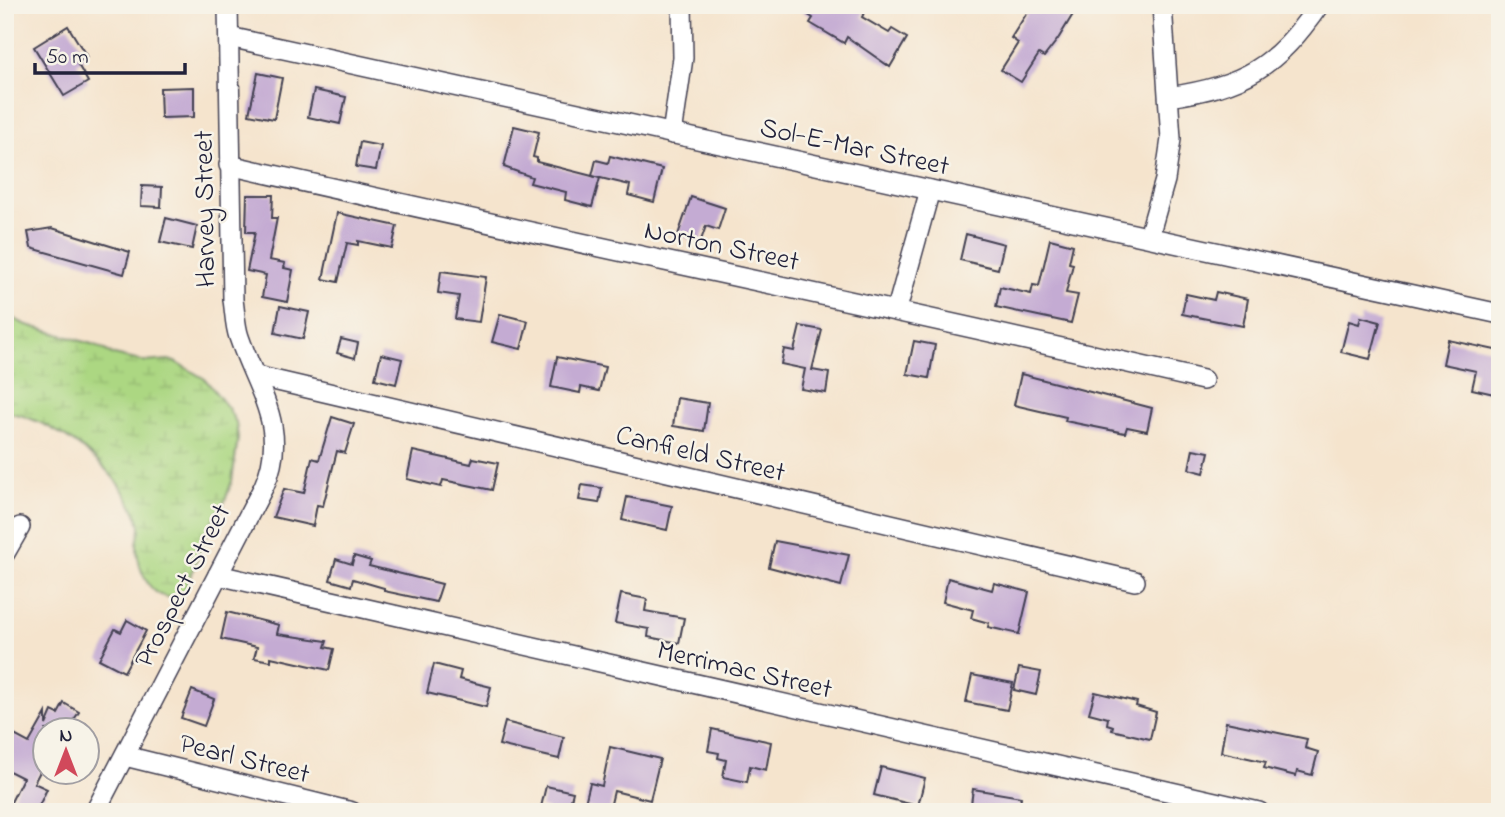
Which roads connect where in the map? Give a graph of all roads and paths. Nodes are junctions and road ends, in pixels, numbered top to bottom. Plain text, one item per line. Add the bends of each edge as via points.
1 (228, 5) edge
2 (682, 5) edge
3 (1162, 5) edge
4 (1319, 5) edge
5 (229, 37) junction
6 (1169, 97) junction
7 (672, 134) junction
8 (229, 165) junction
9 (930, 190) junction
10 (1149, 236) junction
11 (897, 309) junction
12 (1500, 314) edge
13 (256, 376) junction
14 (1203, 380) dead end
15 (20, 527) dead end
16 (5, 553) edge
17 (218, 575) junction
18 (1135, 581) dead end
19 (125, 756) junction
20 (95, 812) edge
21 (352, 812) edge
22 (1259, 812) edge

1 - 5 street
2 - 7 street via 683,58
3 - 6 street
4 - 6 street via 1289,46 1257,70 1219,87
5 - 7 street, Sol-E-Mar Street
5 - 8 street, Harvey Street
6 - 10 street via 1169,160
7 - 9 street, Sol-E-Mar Street
8 - 11 street, Norton Street
8 - 13 street, Harvey Street via 235,318
9 - 10 street, Sol-E-Mar Street
9 - 11 street
10 - 12 street, Sol-E-Mar Street
11 - 14 street, Norton Street
13 - 17 street, Prospect Street via 273,425 274,462
13 - 18 street, Canfield Street
15 - 16 street
17 - 19 street, Prospect Street
17 - 22 street, Merrimac Street
19 - 20 street, Prospect Street
19 - 21 street, Pearl Street

